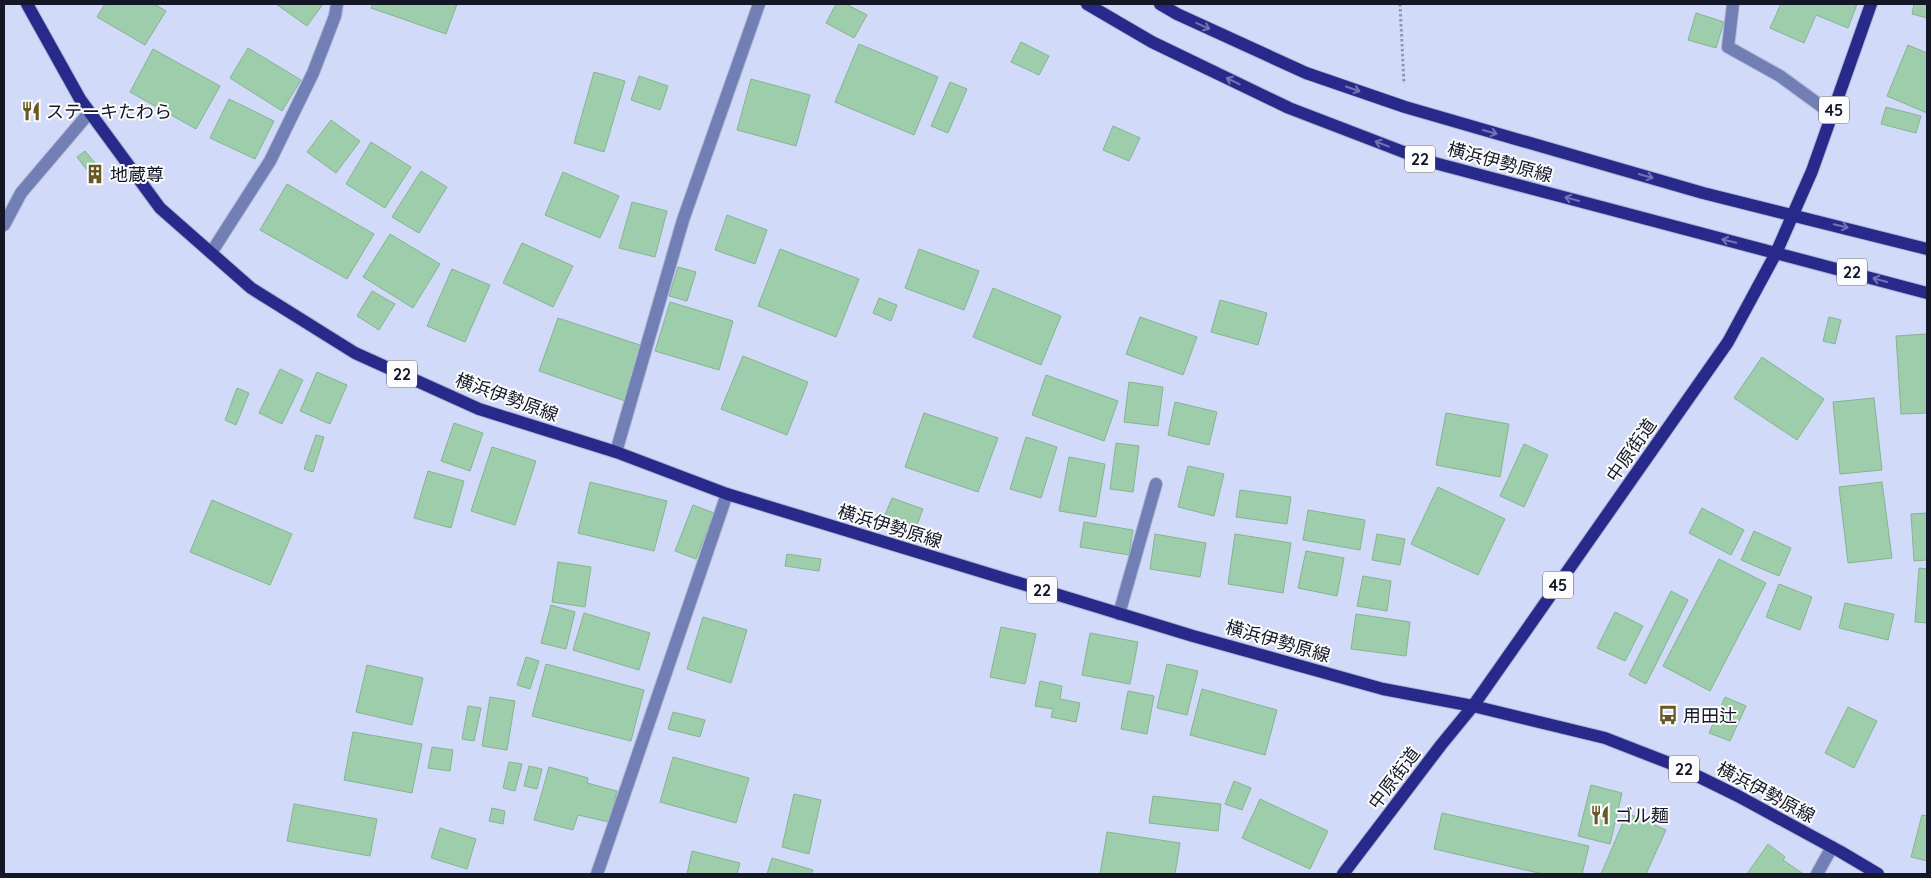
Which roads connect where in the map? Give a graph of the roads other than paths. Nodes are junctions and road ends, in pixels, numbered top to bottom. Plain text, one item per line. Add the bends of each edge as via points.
1 (27, 4) edge
2 (337, 4) edge
3 (759, 4) edge
4 (1087, 4) edge
5 (1160, 4) edge
6 (1733, 4) edge
7 (1871, 4) edge
8 (89, 113) junction
9 (1832, 114) junction
10 (21, 193) junction
11 (4, 207) edge
12 (1793, 214) junction
13 (4, 225) edge
14 (1927, 249) edge
15 (1776, 252) junction
16 (211, 253) junction
17 (1927, 293) edge
18 (616, 452) junction
19 (1156, 484) dead end
20 (727, 494) junction
21 (1119, 614) junction
22 (1473, 706) junction
23 (1832, 847) junction
24 (597, 874) edge
25 (1344, 874) edge
26 (1816, 874) edge
27 (1878, 874) edge

1 - 8 main road, 横浜伊勢原線 / 22
2 - 16 street via 313,73 270,161
3 - 18 street via 684,220
15 -> 4 main road, 横浜伊勢原線 / 22 via 1426,161 1289,108 1152,42
5 -> 12 main road, 横浜伊勢原線 / 22 via 1306,73 1406,107 1703,193
6 - 9 street via 1728,47 1780,76
7 - 9 main road, 中原街道 / 45
8 - 10 street
8 - 16 main road, 横浜伊勢原線 / 22 via 160,208
9 - 12 main road, 中原街道 / 45
10 - 11 street
10 - 13 street
12 -> 14 main road, 横浜伊勢原線 / 22
12 - 15 main road, 中原街道 / 45
17 -> 15 main road, 横浜伊勢原線 / 22
15 - 22 main road, 中原街道 / 45 via 1728,342
16 - 18 main road, 横浜伊勢原線 / 22 via 251,288 355,353 479,409
18 - 20 main road, 横浜伊勢原線 / 22
19 - 21 street
20 - 21 main road, 横浜伊勢原線 / 22
20 - 24 street
21 - 22 main road, 横浜伊勢原線 / 22 via 1383,689
22 - 23 main road, 横浜伊勢原線 / 22 via 1605,738 1677,766
22 - 25 main road, 中原街道 / 45
23 - 26 street
23 - 27 main road, 横浜伊勢原線 / 22

